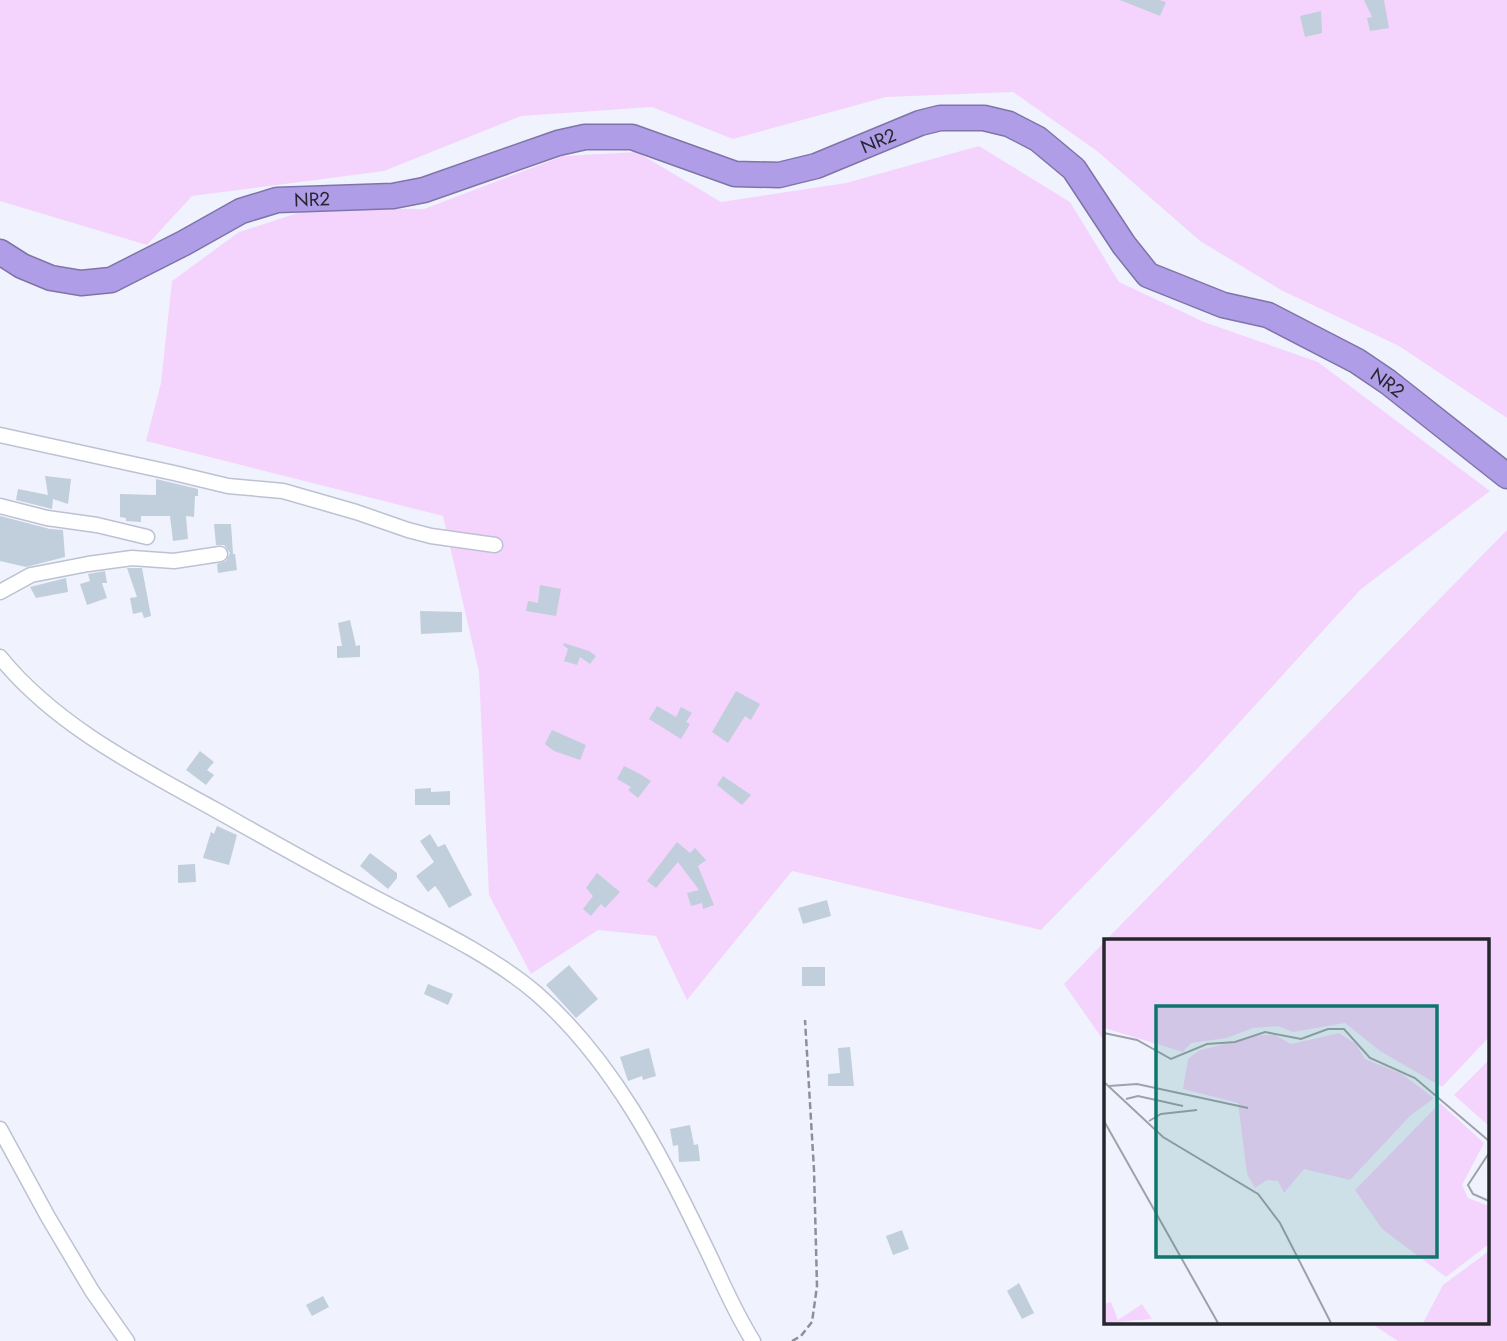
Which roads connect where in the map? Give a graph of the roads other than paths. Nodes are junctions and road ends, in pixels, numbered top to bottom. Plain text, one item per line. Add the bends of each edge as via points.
1 (0, 252) edge
2 (0, 435) edge
3 (1507, 476) edge
4 (0, 506) edge
5 (147, 537) dead end
6 (495, 545) dead end
7 (220, 554) dead end
8 (0, 592) edge
9 (0, 657) edge
10 (0, 1129) edge
11 (127, 1341) edge
12 (753, 1341) edge

1 - 3 highway, NR2 / NR2 via 51,278 81,283 111,280 241,211 277,200 393,196 424,190 585,137 632,137 735,174 779,175 816,166 920,122 984,118 1038,139 1074,169 1148,275 1223,305 1268,315 1357,361
2 - 6 street via 202,481 283,491 431,536
4 - 5 street
7 - 8 street via 174,561 132,558 88,564 31,575
9 - 12 street via 42,701 138,767 421,921 536,993 575,1033 625,1098 665,1162
10 - 11 street via 92,1291

